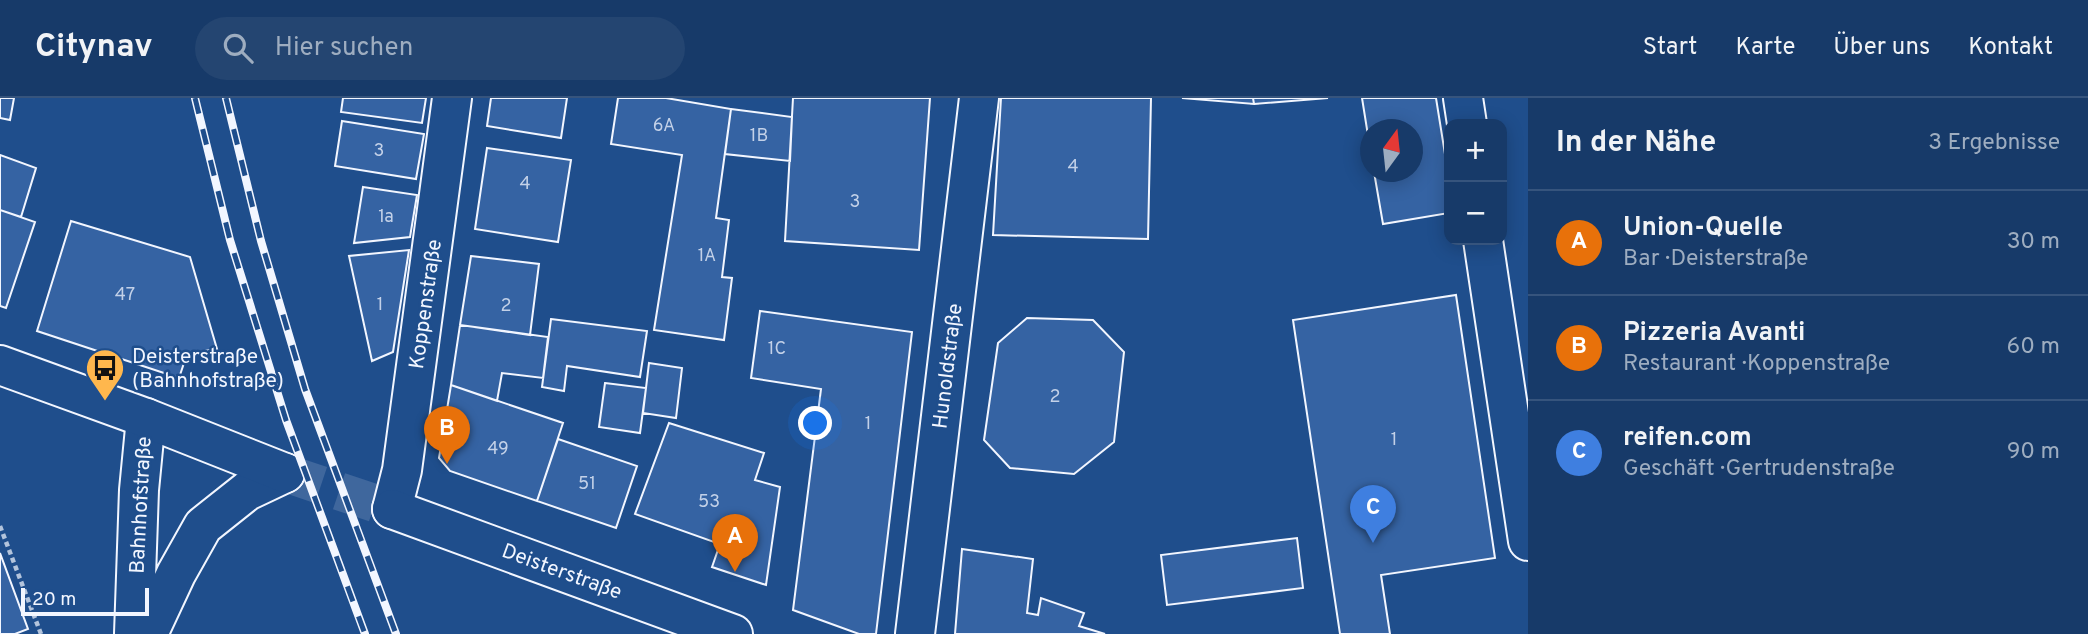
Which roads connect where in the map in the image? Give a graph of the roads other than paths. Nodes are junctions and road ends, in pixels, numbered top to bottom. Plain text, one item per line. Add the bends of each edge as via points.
1 (452, 98) edge
2 (979, 98) edge
3 (1463, 98) edge
4 (1466, 119) edge
5 (1484, 245) edge
6 (0, 365) edge
7 (146, 418) junction
8 (392, 509) joint
9 (1528, 541) edge
10 (134, 634) edge
11 (148, 634) edge
12 (733, 634) edge
13 (915, 634) edge

1 - 8 street, Koppenstraße via 402,470
2 - 13 street, Hunoldstraße
3 - 4 street
5 - 9 street
6 - 7 street
7 - 10 street, Bahnhofstraße
7 - 11 street via 285,473 247,491 203,526
8 - 12 street, Deisterstraße

